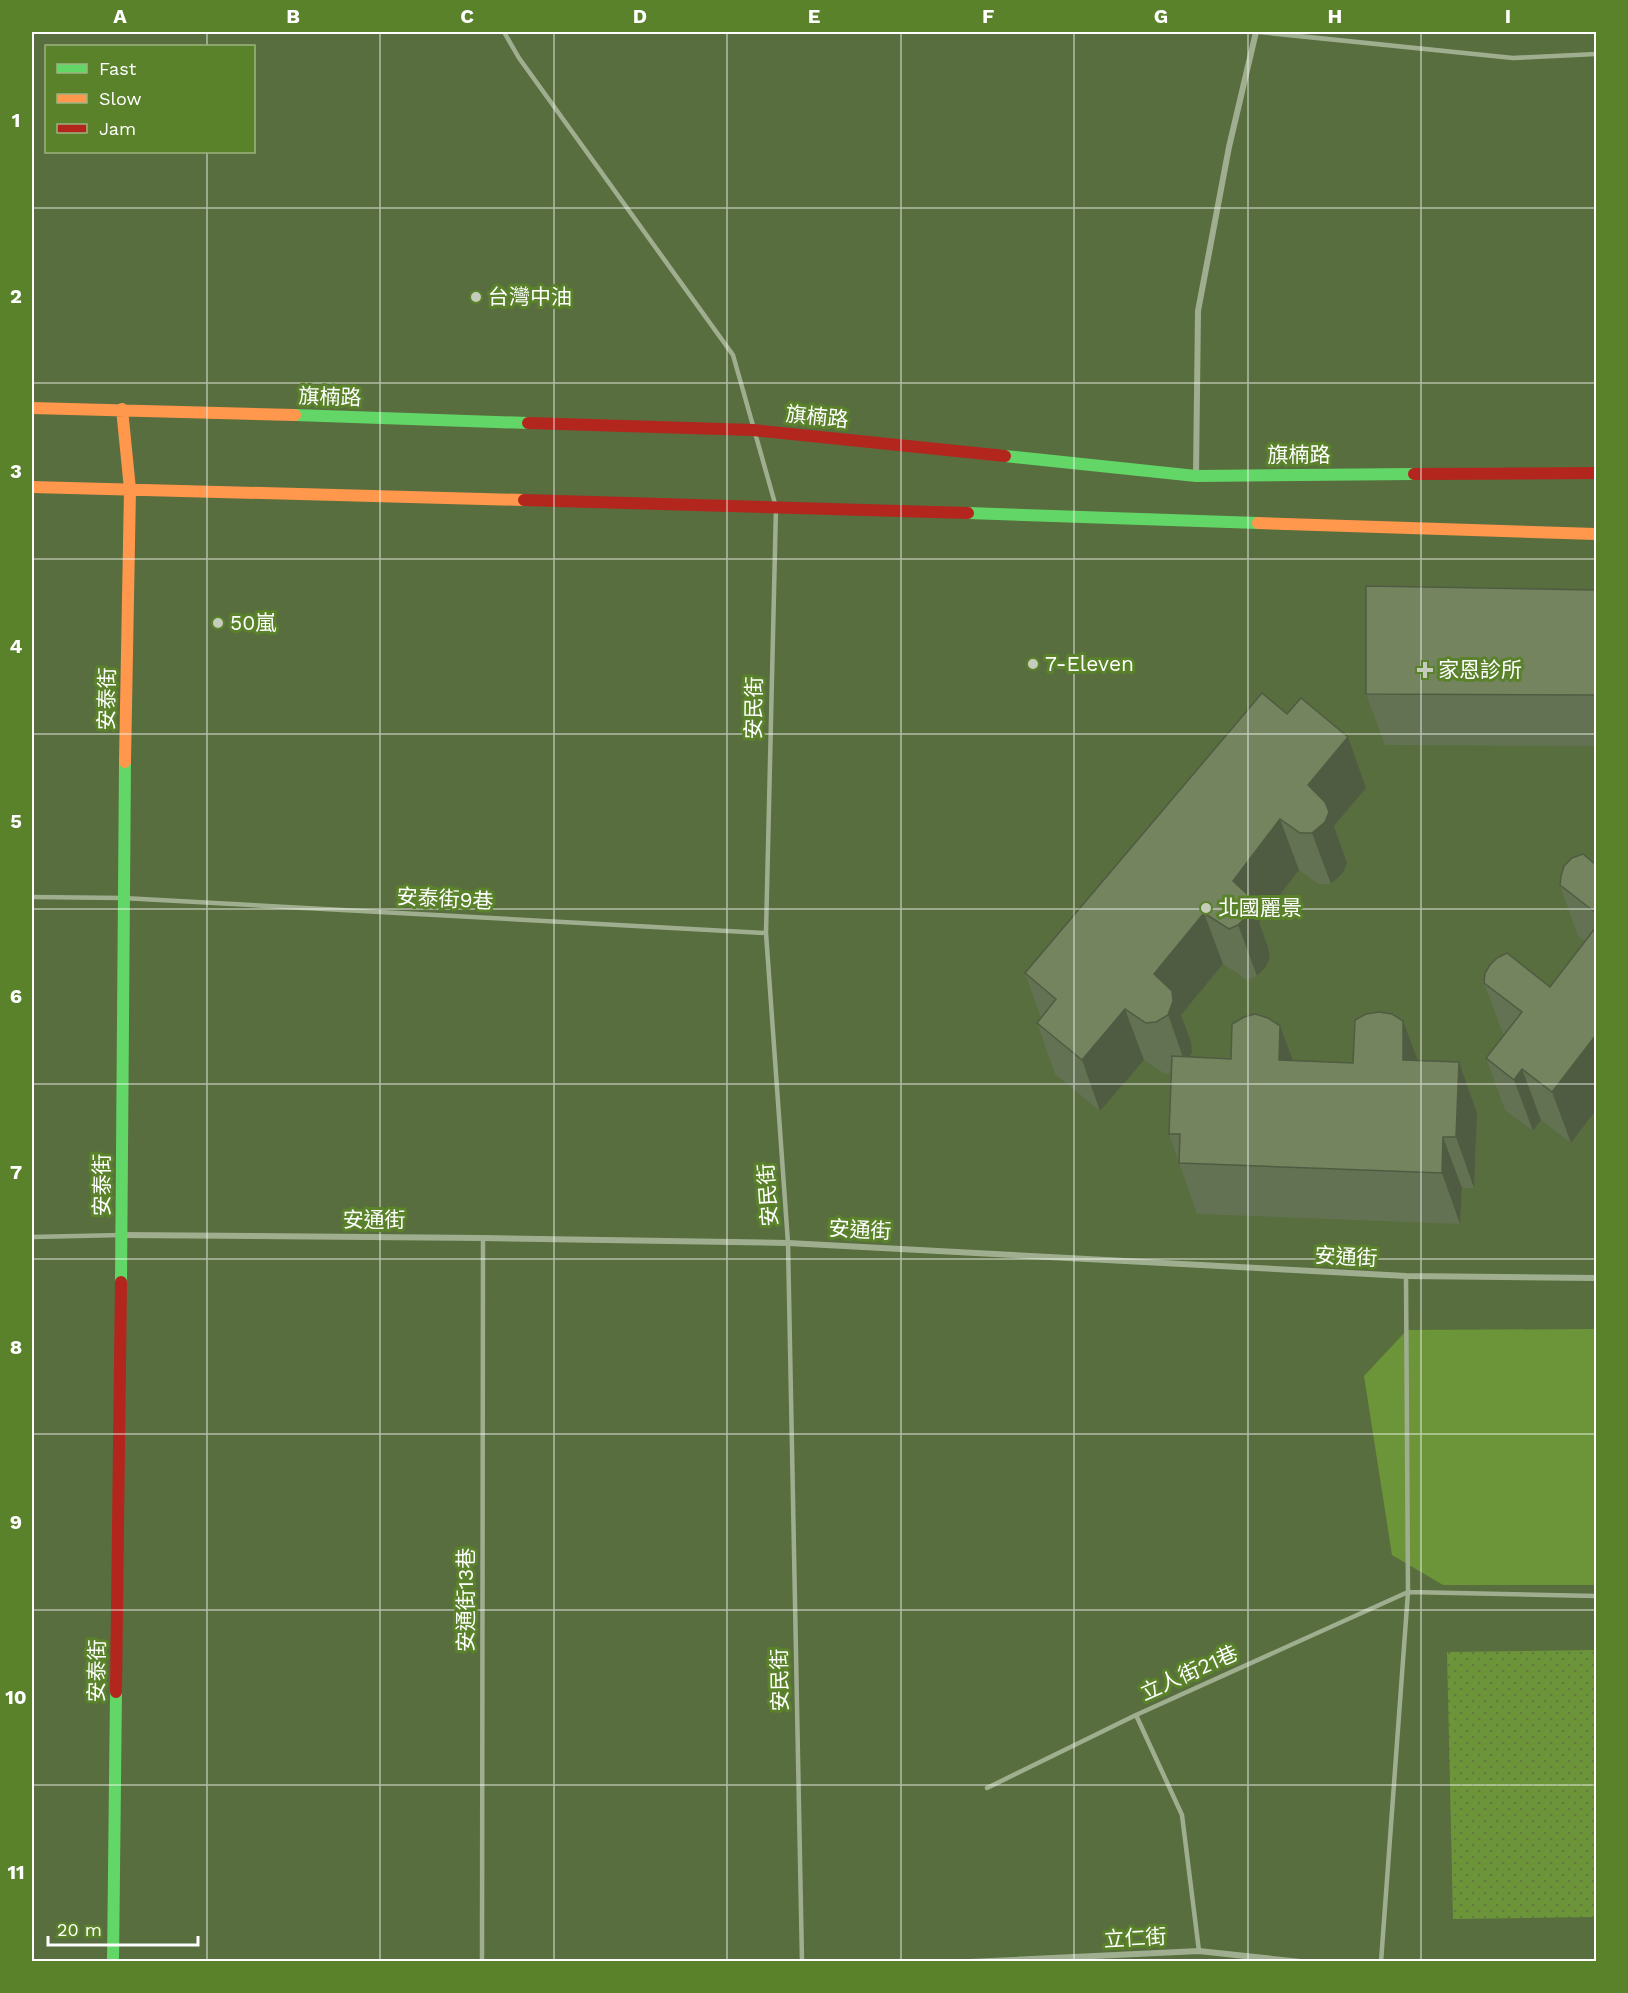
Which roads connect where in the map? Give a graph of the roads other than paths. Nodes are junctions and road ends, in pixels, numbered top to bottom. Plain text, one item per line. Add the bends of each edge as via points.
1 (504, 32) edge
2 (1258, 32) edge
3 (1596, 54) edge
4 (32, 408) edge
5 (122, 409) junction
6 (753, 430) junction
7 (1596, 473) edge
8 (1196, 476) junction
9 (32, 487) edge
10 (130, 489) junction
11 (776, 507) junction
12 (1596, 534) edge
13 (32, 897) edge
14 (123, 898) junction
15 (766, 933) junction
16 (122, 1235) junction
17 (32, 1237) edge
18 (483, 1238) junction
19 (788, 1243) junction
20 (1406, 1276) junction
21 (1596, 1278) edge
22 (1408, 1592) junction
23 (1596, 1596) edge
24 (1136, 1715) junction
25 (987, 1788) dead end
26 (1199, 1951) junction
27 (113, 1962) edge
28 (482, 1962) edge
29 (802, 1962) edge
30 (970, 1962) edge
31 (1301, 1962) edge
32 (1382, 1962) edge

1 - 6 lane, 安民街 via 733,354
2 - 3 lane via 1513,58
2 - 8 street via 1229,147 1198,311
4 - 5 main road, 旗楠路
5 - 6 main road, 旗楠路
5 - 10 main road, 安泰街
6 - 8 main road, 旗楠路
6 - 11 lane, 安民街
7 - 8 main road, 旗楠路
9 - 10 main road
10 - 11 main road
10 - 14 main road, 安泰街
11 - 12 main road
11 - 15 lane, 安民街
13 - 14 lane, 安泰街9巷
14 - 15 lane, 安泰街9巷
14 - 16 main road, 安泰街
15 - 19 lane, 安民街
16 - 17 lane
16 - 18 street, 安通街
16 - 27 main road, 安泰街
18 - 19 street, 安通街
18 - 28 lane, 安通街13巷
19 - 20 street, 安通街
19 - 29 lane, 安民街
20 - 21 street, 安通街
20 - 22 lane
22 - 23 lane
22 - 24 lane, 立人街21巷
22 - 32 lane
24 - 25 lane, 立人街21巷
24 - 26 lane via 1182,1815
26 - 30 street, 立仁街
26 - 31 street, 立仁街

